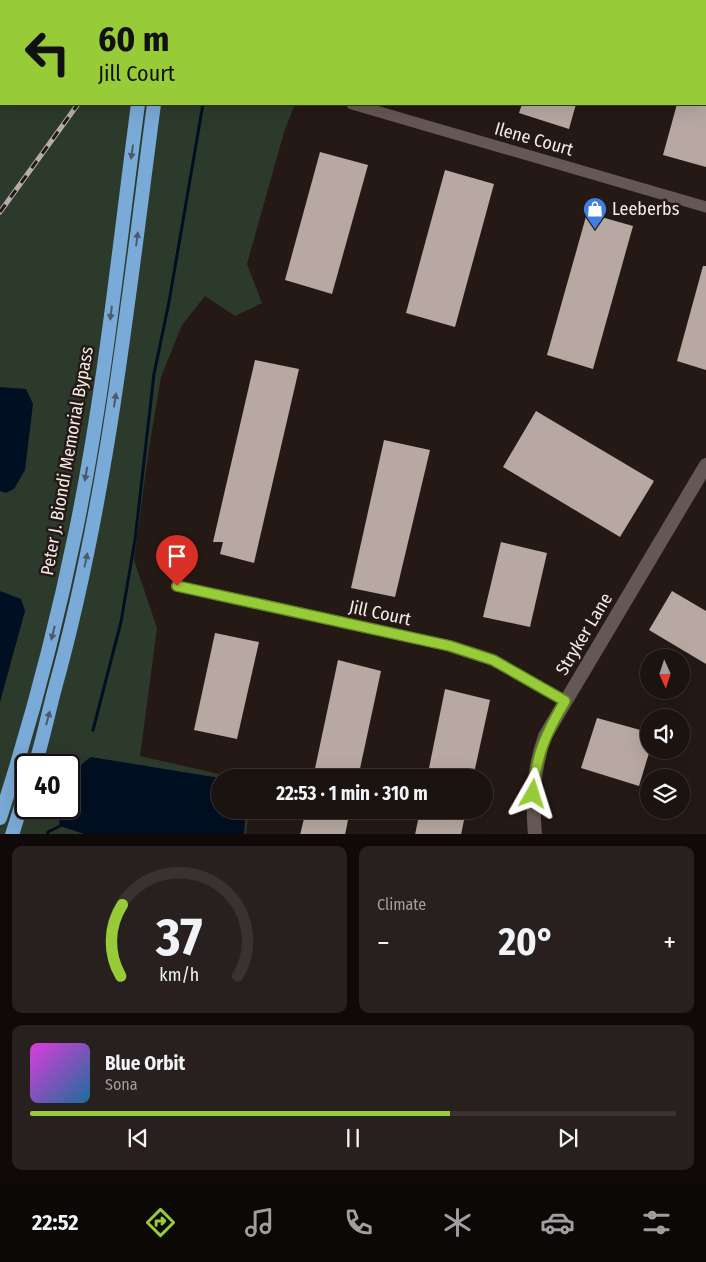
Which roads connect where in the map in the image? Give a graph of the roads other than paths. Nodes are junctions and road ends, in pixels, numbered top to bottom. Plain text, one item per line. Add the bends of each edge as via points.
1 (138, 105) edge
2 (154, 105) edge
3 (355, 105) edge
4 (706, 207) edge
5 (706, 465) edge
6 (177, 586) dead end
7 (565, 701) junction
8 (38, 754) edge
9 (0, 818) edge
10 (17, 819) edge
11 (12, 834) edge
12 (535, 834) edge

1 -> 9 highway, Peter J. Biondi Memorial Bypass via 106,353 76,530 39,691
8 -> 2 highway, Peter J. Biondi Memorial Bypass via 69,638 97,510 122,354
3 - 4 street, Ilene Court
5 - 7 street, Stryker Lane
6 - 7 street, Jill Court via 450,646 493,660
7 - 12 street, Stryker Lane via 548,731 534,775
10 - 11 highway

